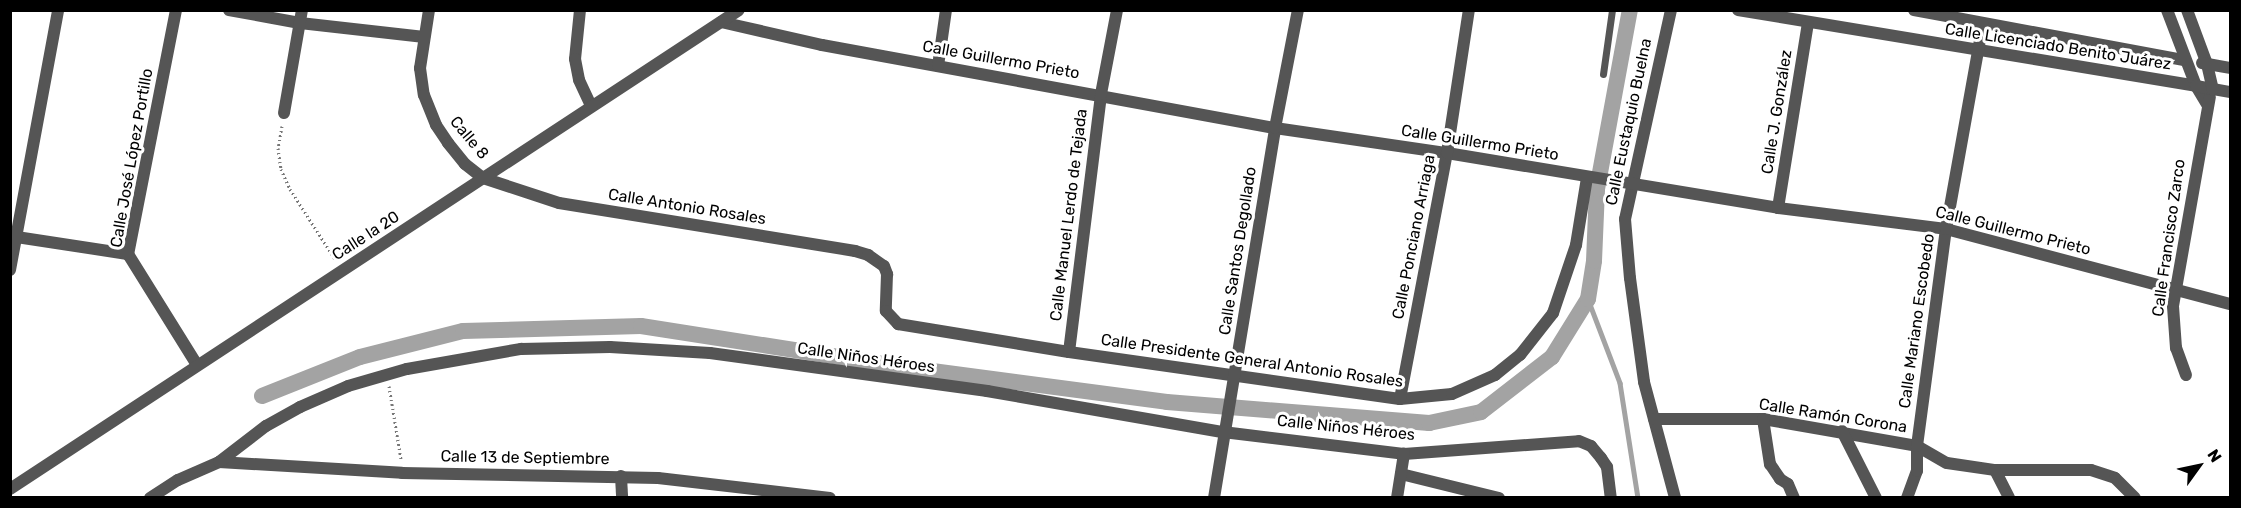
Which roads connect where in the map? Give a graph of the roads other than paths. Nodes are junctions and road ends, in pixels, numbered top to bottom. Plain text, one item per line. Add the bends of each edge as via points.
1 (58, 10) edge
2 (176, 10) edge
3 (229, 10) edge
4 (429, 10) edge
5 (580, 10) edge
6 (739, 10) edge
7 (946, 10) edge
8 (1117, 10) edge
9 (1298, 10) edge
10 (1469, 10) edge
11 (1612, 10) edge
12 (1671, 10) edge
13 (1738, 10) edge
14 (1914, 10) edge
15 (2167, 10) edge
16 (2187, 10) edge
17 (301, 17) edge
18 (722, 22) junction
19 (1808, 22) junction
20 (1983, 24) junction
21 (424, 37) junction
22 (1979, 51) junction
23 (2186, 60) junction
24 (2207, 64) junction
25 (938, 66) junction
26 (2230, 68) edge
27 (1603, 74) dead end
28 (2196, 86) junction
29 (2213, 89) junction
30 (2230, 92) edge
31 (1101, 94) junction
32 (2206, 104) junction
33 (591, 106) junction
34 (284, 113) road end
35 (1275, 128) junction
36 (1447, 153) junction
37 (483, 178) junction
38 (1589, 178) junction
39 (1630, 184) junction
40 (1778, 208) junction
41 (1946, 229) junction
42 (13, 236) edge
43 (128, 254) junction
44 (10, 270) edge
45 (2176, 288) junction
46 (2230, 303) edge
47 (888, 316) joint
48 (1069, 352) junction
49 (197, 365) junction
50 (2186, 375) dead end
51 (1234, 379) junction
52 (1400, 399) junction
53 (1654, 419) junction
54 (1763, 419) junction
55 (1224, 425) junction
56 (1842, 431) junction
57 (1917, 446) junction
58 (1404, 454) junction
59 (219, 462) junction
60 (1995, 470) junction
61 (1401, 474) junction
62 (621, 476) junction
63 (11, 487) edge
64 (150, 498) edge
65 (622, 498) edge
66 (830, 498) edge
67 (1214, 498) edge
68 (1397, 498) edge
69 (1499, 498) edge
70 (1611, 498) edge
71 (1675, 498) edge
72 (1794, 498) edge
73 (1876, 498) edge
74 (1907, 498) edge
75 (2009, 498) edge
76 (2135, 498) edge

1 - 42 street
2 - 43 street, Calle José López Portillo
3 - 17 street
4 - 21 street, Calle 8
5 - 33 street via 575,59
6 - 18 street, Calle la 20
7 - 25 street
8 - 31 street, Calle Manuel Lerdo de Tejada
9 - 35 street, Calle Santos Degollado
10 - 36 street, Calle Ponciano Arriaga
11 - 27 lane
12 - 39 street, Calle Eustaquio Buelna
13 - 19 street, Calle Licenciado Benito Juárez
14 - 20 street, Calle Licenciado Benito Juárez
15 - 23 street
16 - 24 street
17 - 21 street
17 - 34 street
18 - 25 street, Calle Guillermo Prieto
18 - 33 street, Calle la 20
19 - 22 street, Calle Licenciado Benito Juárez
19 - 40 street, Calle J. González
20 - 22 street, Calle Mariano Escobedo
20 - 23 street, Calle Licenciado Benito Juárez
21 - 37 street, Calle 8 via 420,68 424,95 436,125 465,164
22 - 28 street, Calle Licenciado Benito Juárez
22 - 41 street, Calle Mariano Escobedo
23 - 24 street, Calle Licenciado Benito Juárez
23 - 28 street
24 - 26 street, Calle Licenciado Benito Juárez
24 - 29 street
25 - 31 street, Calle Guillermo Prieto
28 - 29 street, Calle Licenciado Benito Juárez
28 - 32 street
29 - 30 street, Calle Licenciado Benito Juárez
29 - 32 street, Calle Francisco Zarco
31 - 35 street, Calle Guillermo Prieto
31 - 48 street, Calle Manuel Lerdo de Tejada
32 - 45 street, Calle Francisco Zarco
33 - 37 street, Calle la 20
35 - 36 street, Calle Guillermo Prieto
35 - 51 street, Calle Santos Degollado
36 - 38 street, Calle Guillermo Prieto
36 - 52 street, Calle Ponciano Arriaga
37 - 47 street, Calle Antonio Rosales via 559,203 855,251 884,266
37 - 49 street, Calle la 20
38 - 39 street, Calle Guillermo Prieto
38 - 52 street, Calle Presidente General Antonio Rosales via 1564,285 1553,313 1520,356 1495,375 1452,394
39 - 40 street, Calle Guillermo Prieto
39 - 53 street, Calle Eustaquio Buelna via 1625,219 1630,278 1644,382
40 - 41 street, Calle Guillermo Prieto
41 - 45 street, Calle Guillermo Prieto
41 - 57 street, Calle Mariano Escobedo
42 - 43 street
42 - 44 street
43 - 49 street, Calle José López Portillo
45 - 46 street, Calle Guillermo Prieto
45 - 50 street, Calle Francisco Zarco via 2173,324 2176,348
47 - 48 street, Calle Presidente General Antonio Rosales via 904,326
48 - 51 street, Calle Presidente General Antonio Rosales
49 - 63 street, Calle la 20
51 - 52 street, Calle Presidente General Antonio Rosales
51 - 55 street, Calle Santos Degollado
53 - 54 street, Calle Ramón Corona
53 - 71 street, Calle Eustaquio Buelna
54 - 56 street, Calle Ramón Corona
54 - 72 street via 1770,464 1788,484
55 - 58 street, Calle Niños Héroes
55 - 59 street, Calle Niños Héroes via 710,353 522,349 387,374 348,386 266,426
55 - 67 street, Calle Santos Degollado
56 - 57 street, Calle Ramón Corona
56 - 73 street
57 - 60 street, Calle Ramón Corona via 1947,463
57 - 74 street, Calle Mariano Escobedo via 1917,471
58 - 61 street
58 - 70 street, Calle Niños Héroes via 1579,441 1590,446 1607,467
59 - 62 street, Calle 13 de Septiembre via 402,473
59 - 64 street, Calle Niños Héroes via 178,480
60 - 75 street
60 - 76 street, Calle Ramón Corona via 2091,470 2115,478
61 - 68 street
61 - 69 street
62 - 65 street
62 - 66 street, Calle 13 de Septiembre

